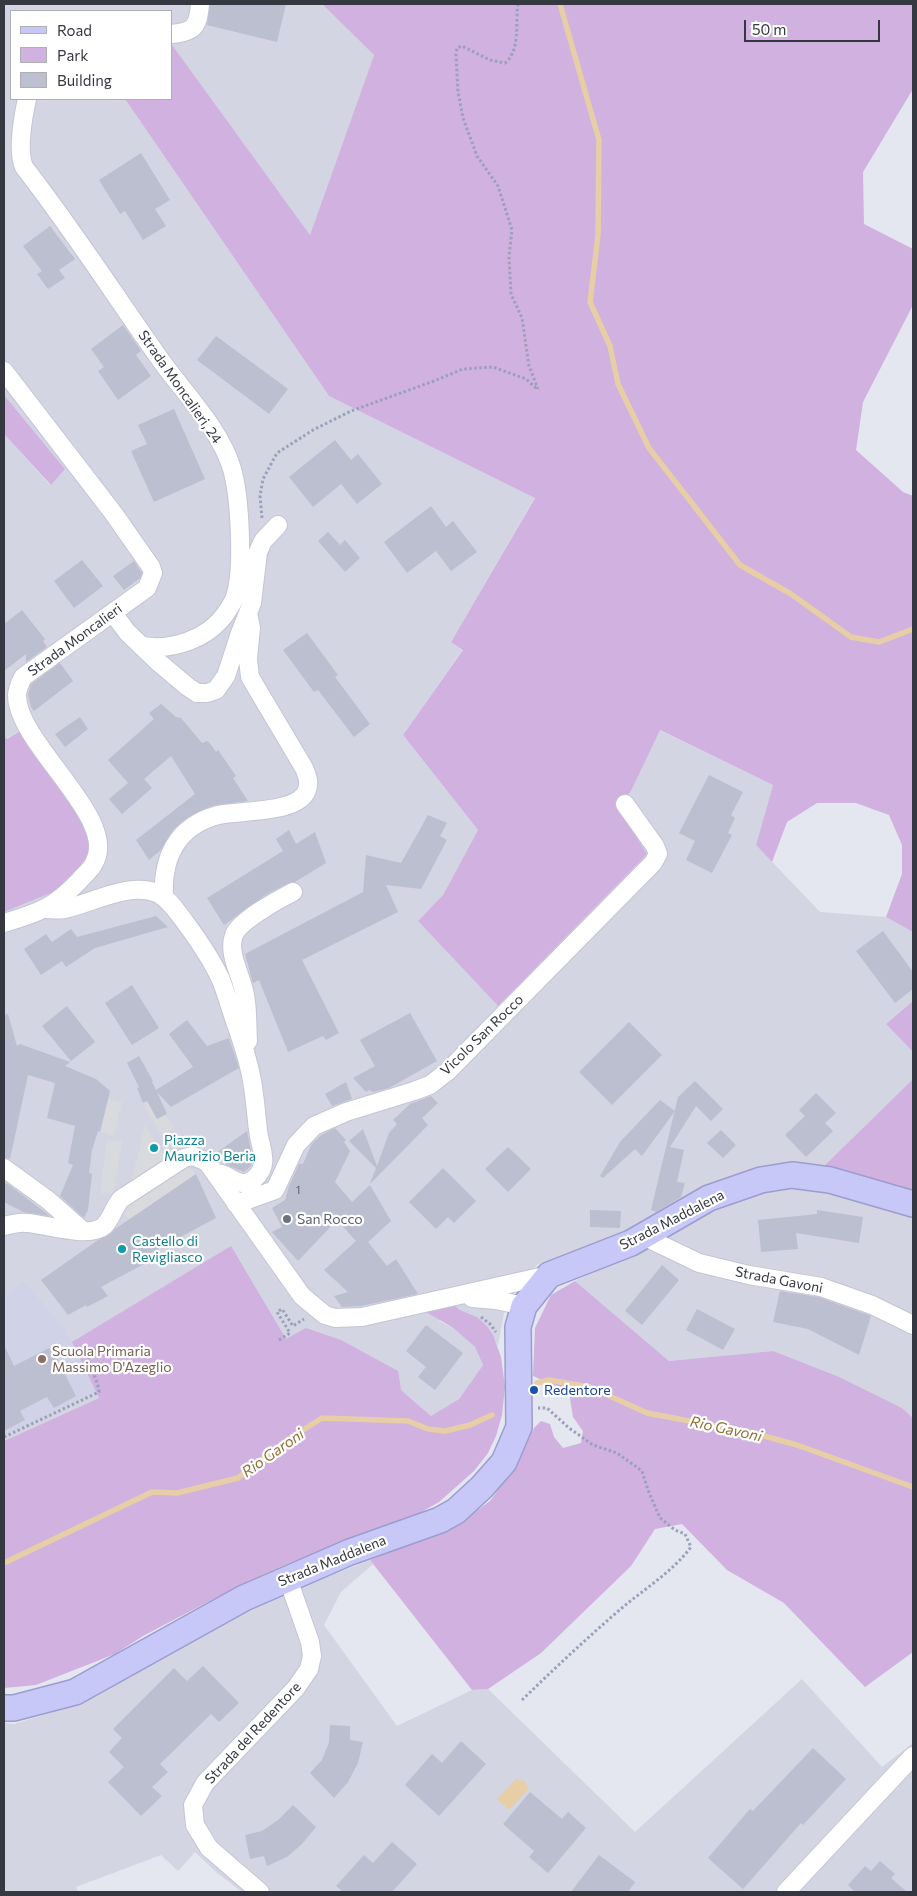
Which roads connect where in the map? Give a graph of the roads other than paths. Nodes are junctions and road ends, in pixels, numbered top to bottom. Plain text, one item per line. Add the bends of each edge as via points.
1 (200, 4) edge
2 (172, 34) edge
3 (27, 100) edge
4 (4, 371) edge
5 (278, 525) dead end
6 (113, 613) junction
7 (248, 613) junction
8 (142, 646) junction
9 (625, 804) dead end
10 (293, 892) dead end
11 (164, 897) junction
12 (45, 909) junction
13 (4, 923) edge
14 (248, 1061) junction
15 (4, 1168) edge
16 (212, 1169) junction
17 (236, 1204) junction
18 (913, 1204) edge
19 (4, 1226) edge
20 (88, 1231) junction
21 (644, 1236) junction
22 (549, 1275) junction
23 (454, 1297) junction
24 (524, 1306) junction
25 (913, 1325) edge
26 (288, 1579) junction
27 (4, 1708) edge
28 (913, 1756) edge
29 (260, 1892) edge
30 (786, 1892) edge

1 - 2 street via 196,26
3 - 8 street, Strada Moncalieri, 24 via 21,148 24,168 212,428 232,469 238,502 240,548 238,584 230,607 215,627 202,635 173,646
4 - 6 street, Strada Moncalieri via 151,567 153,573 147,588
5 - 7 street via 263,541 258,552 254,593
6 - 8 street
6 - 12 street, Strada Moncalieri via 23,678 18,688 24,720 94,824 98,847 95,862 86,874
7 - 8 street via 226,676 216,690 207,693 197,693 188,687
7 - 11 street via 251,628 250,677 304,768 309,784 307,791 294,803 216,816 192,828 170,851
9 - 17 street, Vicolo San Rocco via 655,846 658,854 654,863 430,1085 346,1112 314,1126 296,1145 275,1190
10 - 14 street via 259,912 234,934 232,950 246,995
11 - 12 street via 148,890 130,891 63,909
11 - 14 street via 190,929 221,980
12 - 13 street, Strada Moncalieri
14 - 16 street via 263,1167 255,1179 247,1183 237,1183
15 - 20 street
16 - 17 street, Strada Maddalena
16 - 20 street via 200,1158 184,1158 121,1199 106,1224
17 - 23 street, Strada Maddalena via 302,1296 317,1310 335,1318 362,1317
18 - 21 street, Strada Maddalena via 830,1180 792,1175 761,1180 709,1198
19 - 20 street via 27,1222
21 - 22 street, Strada Maddalena
21 - 25 street, Strada Gavoni via 699,1263 821,1287 872,1305
22 - 23 street, Strada Maddalena
22 - 24 street, Strada Maddalena
23 - 24 street, Strada Maddalena
24 - 26 street, Strada Maddalena via 518,1327 519,1427 504,1462 471,1499 440,1520 350,1552
26 - 27 street, Strada Maddalena via 244,1598 75,1692
26 - 29 street, Strada del Redentore via 310,1642 312,1656 309,1669 296,1688 205,1783 193,1804 195,1825 209,1848
28 - 30 street

